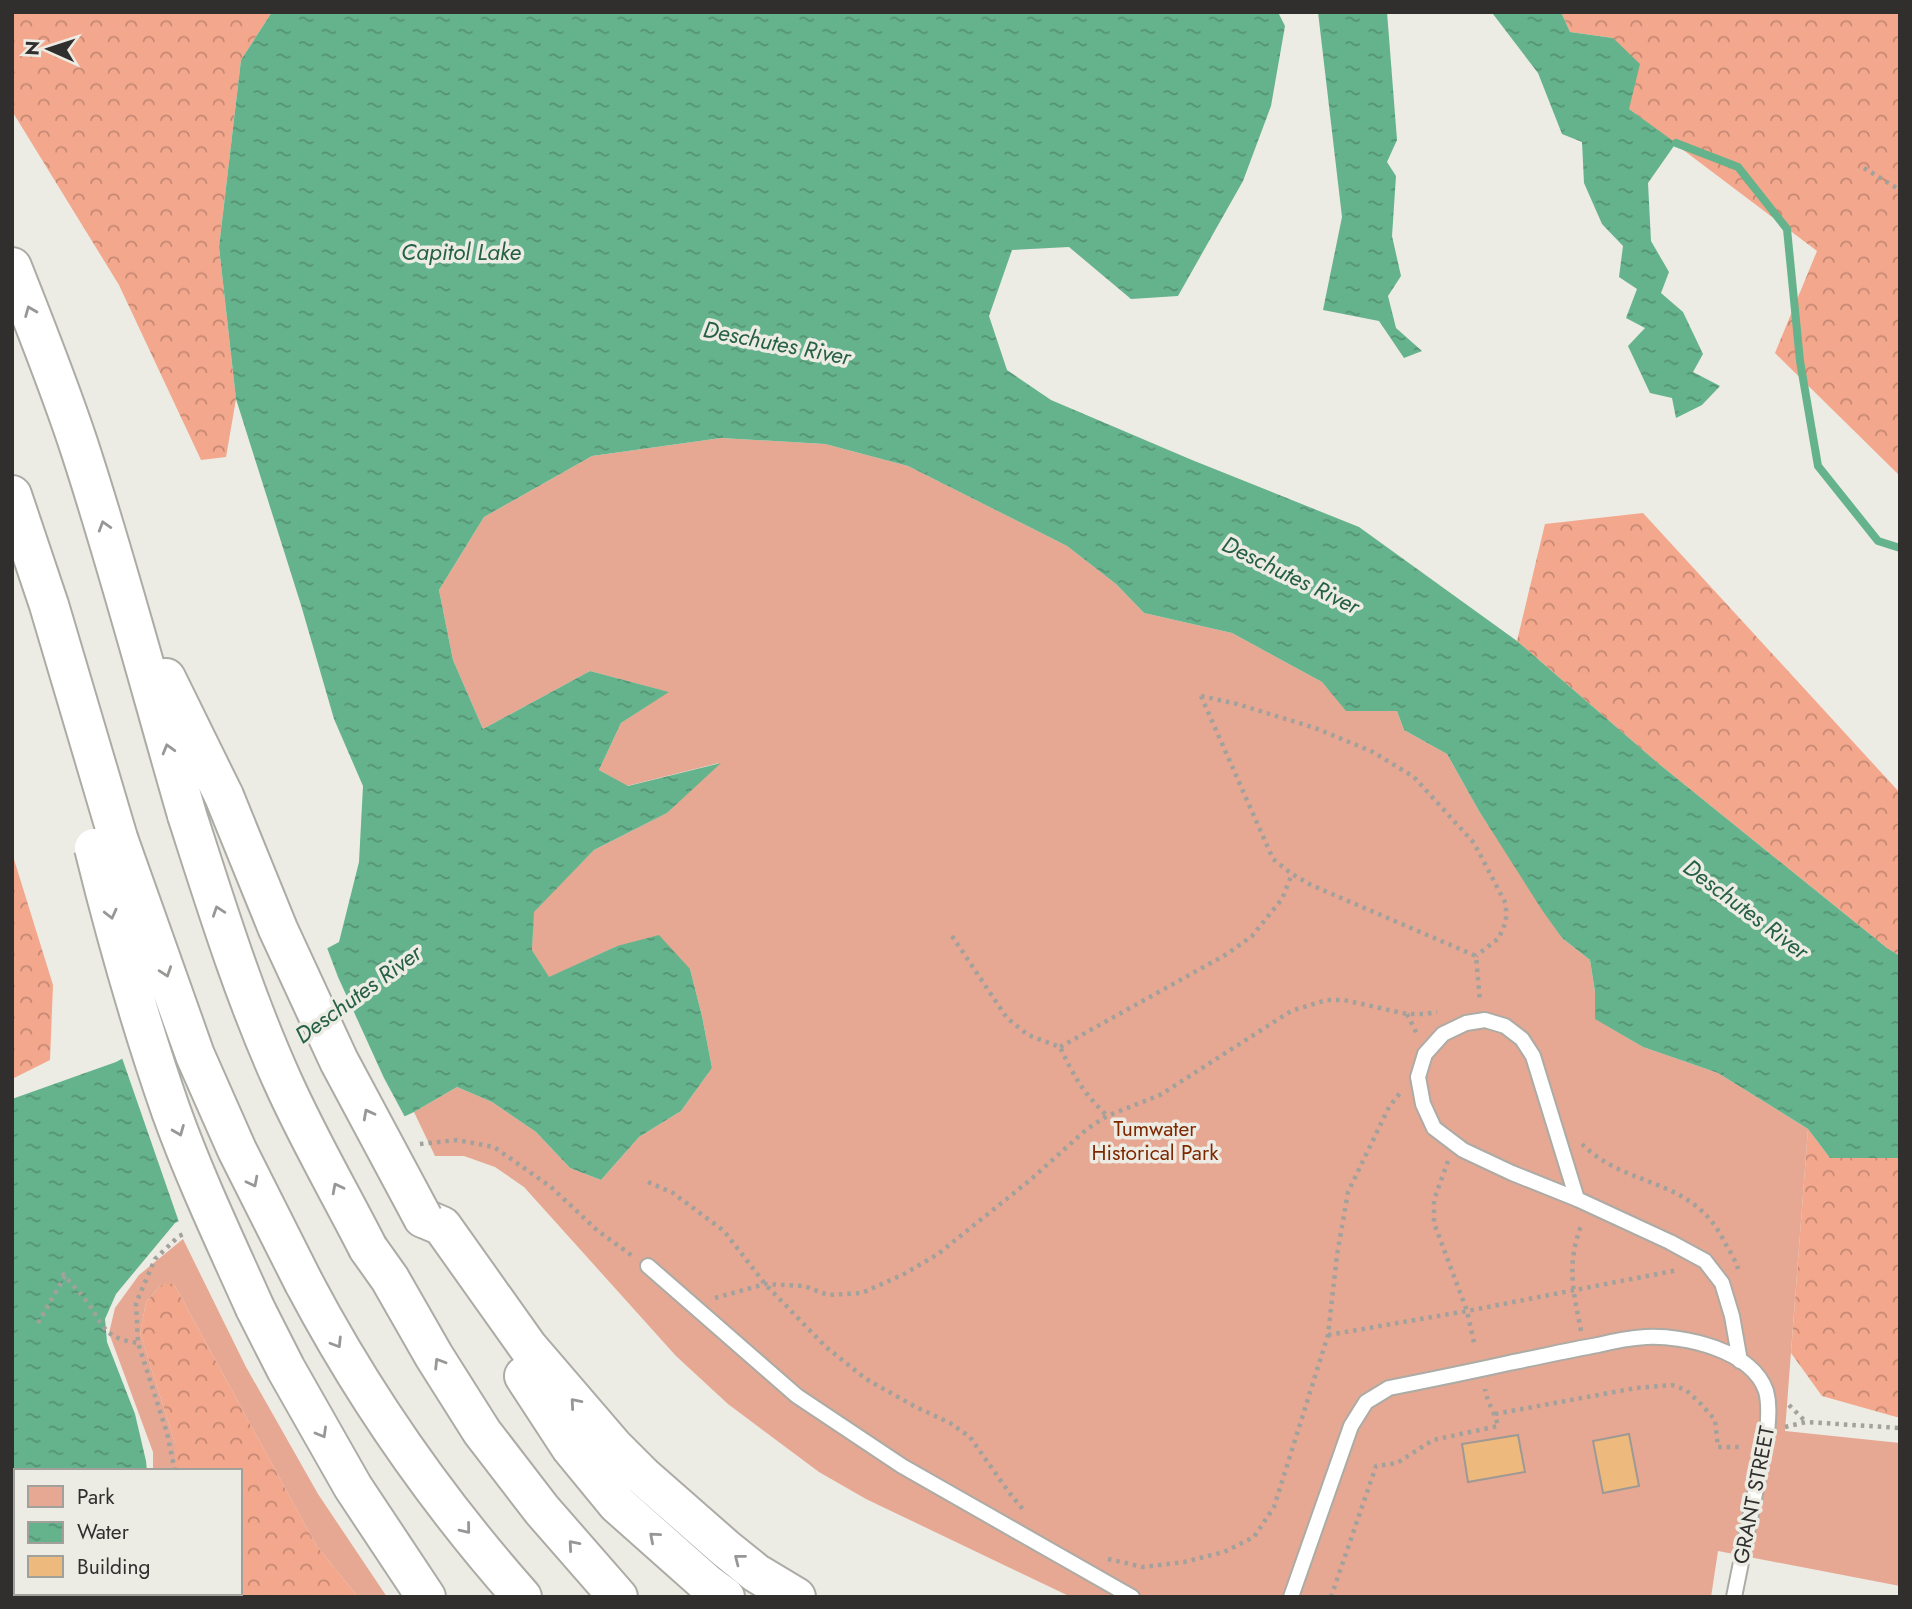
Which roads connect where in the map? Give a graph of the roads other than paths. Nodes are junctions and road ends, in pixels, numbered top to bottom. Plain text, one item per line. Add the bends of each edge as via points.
1 (12, 267) edge
2 (12, 495) edge
3 (123, 592) junction
4 (106, 843) junction
5 (1577, 1199) junction
6 (423, 1218) junction
7 (648, 1266) road end
8 (1740, 1361) junction
9 (426, 1597) edge
10 (522, 1597) edge
11 (618, 1597) edge
12 (725, 1597) edge
13 (796, 1597) edge
14 (1132, 1597) edge
15 (1291, 1597) edge
16 (1734, 1597) edge

3 -> 1 highway via 81,451
2 - 4 highway via 49,605
6 -> 3 highway, bridge via 339,1061 224,796
11 -> 3 highway, bridge via 482,1432 368,1248 283,1082 219,916
4 -> 9 highway, bridge via 116,934 150,1049 200,1182 286,1369 353,1487
4 -> 10 highway, bridge via 237,1150 332,1335 387,1423
5 - 5 lane via 1463,1150 1434,1128 1418,1077 1426,1054 1443,1034 1485,1020 1506,1026 1522,1039 1533,1056
5 - 8 lane via 1705,1261 1722,1283
12 -> 6 highway via 617,1504 572,1448 492,1331
13 -> 6 highway via 725,1548 613,1446 528,1347 442,1226
7 - 14 lane via 797,1396 902,1466
8 - 15 lane via 1715,1348 1645,1337 1389,1388 1366,1402 1351,1426
8 - 16 lane, GRANT STREET via 1766,1391 1769,1412

